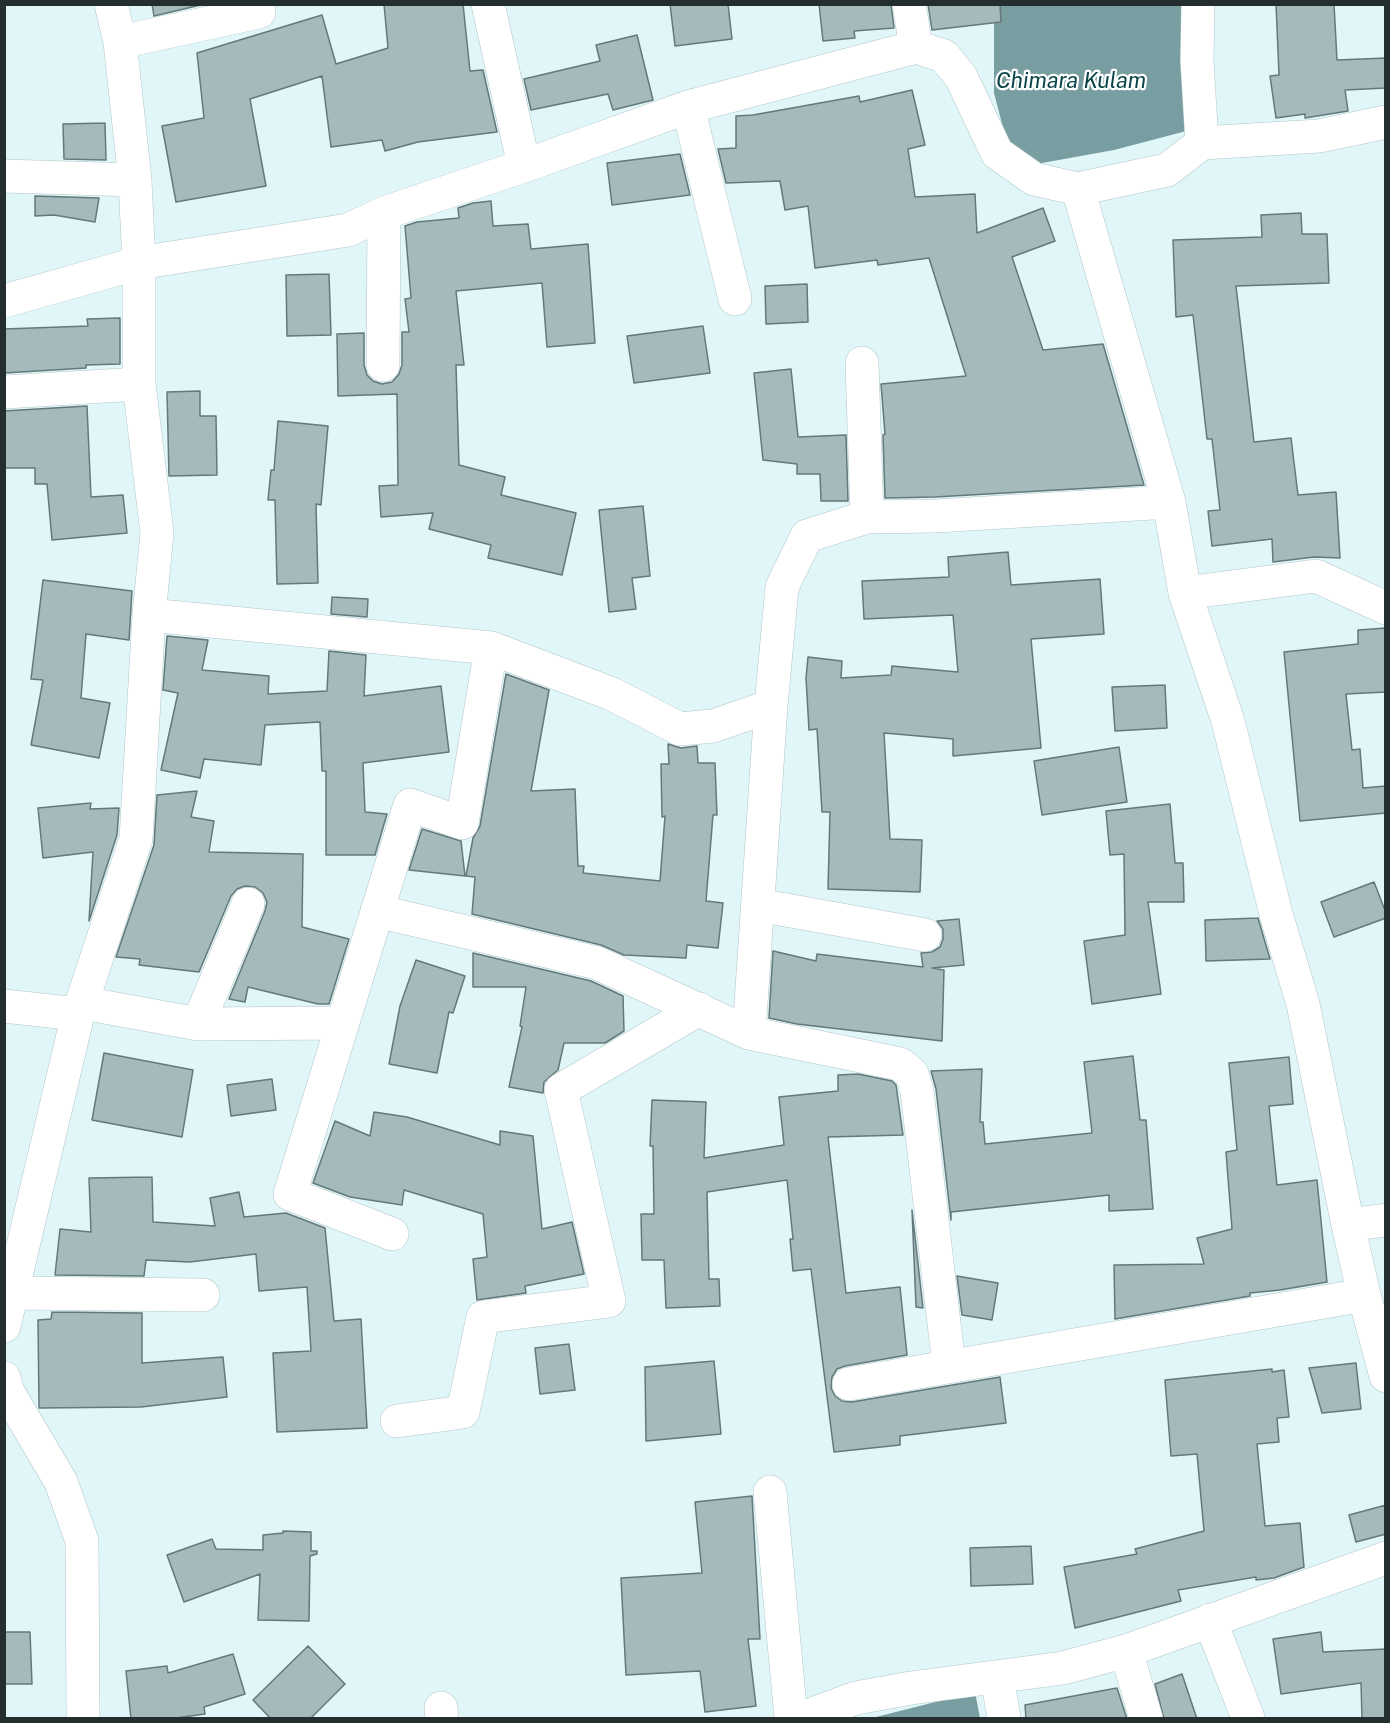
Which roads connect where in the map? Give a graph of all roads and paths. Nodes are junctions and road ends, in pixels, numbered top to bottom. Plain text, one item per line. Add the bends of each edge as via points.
1 (111, 4) edge
2 (488, 4) edge
3 (909, 4) edge
4 (1198, 4) edge
5 (259, 12) dead end
6 (120, 42) junction
7 (916, 47) junction
8 (688, 107) junction
9 (1386, 122) edge
10 (1202, 143) junction
11 (524, 166) junction
12 (4, 176) edge
13 (135, 180) junction
14 (1078, 189) junction
15 (384, 213) junction
16 (139, 263) junction
17 (735, 299) dead end
18 (4, 301) edge
19 (862, 363) dead end
20 (383, 365) dead end
21 (139, 384) junction
22 (4, 392) edge
23 (1169, 502) junction
24 (867, 517) junction
25 (1185, 593) junction
26 (1386, 608) edge
27 (149, 615) junction
28 (491, 648) junction
29 (771, 706) junction
30 (248, 904) dead end
31 (758, 905) junction
32 (377, 911) junction
33 (926, 935) dead end
34 (4, 1006) edge
35 (81, 1009) junction
36 (699, 1009) junction
37 (342, 1023) junction
38 (198, 1024) junction
39 (749, 1033) junction
40 (1386, 1220) edge
41 (1348, 1225) junction
42 (392, 1234) dead end
43 (11, 1293) junction
44 (203, 1295) dead end
45 (1364, 1295) junction
46 (4, 1326) edge
47 (949, 1366) junction
48 (1386, 1376) edge
49 (849, 1384) dead end
50 (6, 1387) edge
51 (397, 1421) dead end
52 (770, 1492) dead end
53 (1386, 1558) edge
54 (1210, 1620) junction
55 (1126, 1651) junction
56 (997, 1677) junction
57 (83, 1719) edge
58 (791, 1719) edge
59 (802, 1719) edge
60 (1004, 1719) edge
61 (1146, 1719) edge
62 (1248, 1719) edge

1 - 6 street
2 - 11 street
3 - 7 street
4 - 10 street
5 - 6 street
6 - 13 street
7 - 8 street
7 - 14 street via 944,56 961,77 997,153 1034,179
8 - 11 street
8 - 17 street
9 - 10 street via 1319,136
10 - 14 street via 1167,170
11 - 15 street
12 - 13 street
13 - 16 street
14 - 23 street
15 - 16 street via 348,230
15 - 20 street
16 - 18 street
16 - 21 street
19 - 24 street
21 - 22 street
21 - 27 street via 157,533
23 - 24 street
23 - 25 street
24 - 29 street via 807,537 782,587
25 - 26 street via 1316,576
25 - 41 street via 1228,721 1276,914 1303,1004
27 - 28 street
27 - 35 street via 136,839
28 - 29 street via 612,694 680,729 713,726
28 - 32 street via 462,823 410,805
29 - 31 street
30 - 38 street
31 - 33 street
31 - 39 street
32 - 36 street via 597,963
32 - 37 street
34 - 35 street
35 - 38 street
35 - 43 street
36 - 39 street
36 - 51 street via 561,1090 609,1301 483,1317 463,1412
37 - 38 street
37 - 42 street via 290,1194
39 - 47 street via 900,1064 912,1074
40 - 41 street
41 - 45 street
43 - 44 street
43 - 46 street
45 - 47 street
45 - 48 street
47 - 49 street
50 - 57 street via 61,1482 82,1541
52 - 58 street
53 - 54 street
54 - 55 street
54 - 62 street
55 - 56 street via 1063,1668
55 - 61 street
56 - 59 street via 856,1698
56 - 60 street

